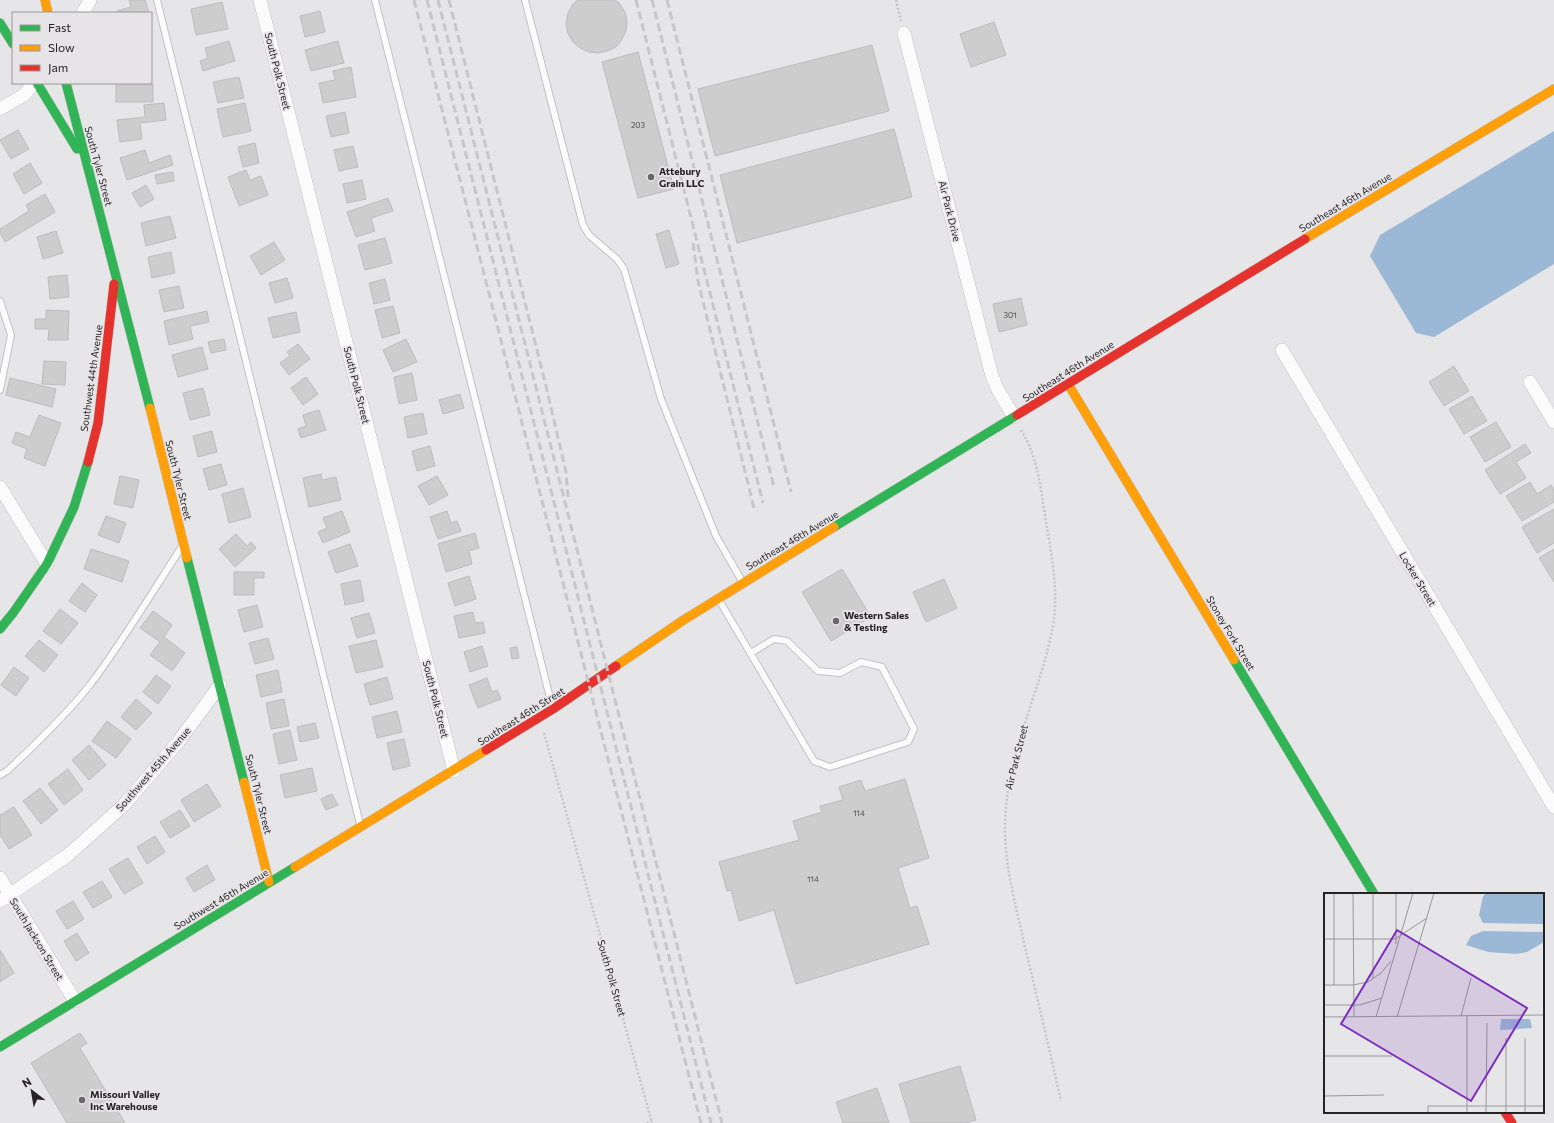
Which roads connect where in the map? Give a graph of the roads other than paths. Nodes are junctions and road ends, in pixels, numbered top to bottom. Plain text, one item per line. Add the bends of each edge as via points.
1 (45, 0) edge
2 (90, 0) edge
3 (157, 0) edge
4 (260, 0) edge
5 (374, 0) edge
6 (525, 0) edge
7 (48, 12) edge
8 (84, 12) edge
9 (0, 22) edge
10 (904, 33) road end
11 (12, 42) edge
12 (35, 84) edge
13 (37, 84) edge
14 (66, 84) edge
15 (1554, 89) edge
16 (0, 109) edge
17 (87, 165) junction
18 (116, 274) junction
19 (0, 301) edge
20 (1282, 350) dead end
21 (1530, 382) dead end
22 (1068, 384) junction
23 (0, 390) edge
24 (1014, 417) junction
25 (1554, 422) edge
26 (0, 487) edge
27 (184, 543) junction
28 (47, 564) junction
29 (743, 583) junction
30 (718, 598) junction
31 (0, 629) edge
32 (750, 653) junction
33 (599, 678) joint
34 (220, 685) junction
35 (553, 709) junction
36 (454, 771) junction
37 (0, 775) edge
38 (1554, 807) edge
39 (361, 828) junction
40 (0, 878) edge
41 (269, 882) junction
42 (1373, 893) edge
43 (5, 898) edge
44 (75, 1001) junction
45 (0, 1047) edge
46 (1506, 1113) edge
47 (1512, 1123) edge

1 - 7 main road
2 - 8 street
3 - 39 lane
4 - 36 street, South Polk Street
5 - 35 lane
6 - 29 lane via 583,225 589,235 617,259 624,269 661,399 716,536
9 - 11 main road
10 - 24 street, Air Park Drive via 992,376
12 - 16 street via 24,95
13 - 17 main road
14 - 17 main road, South Tyler Street
15 - 22 main road, Southeast 46th Avenue
17 - 18 main road, South Tyler Street
18 - 27 main road, South Tyler Street
18 - 28 main road, Southwest 44th Avenue via 98,422 74,507
19 - 23 lane via 11,335
20 - 38 street, Locker Street
21 - 25 street
22 - 24 main road, Southeast 46th Avenue
22 - 42 main road, Stoney Fork Street
24 - 29 main road, Southeast 46th Avenue
26 - 28 street
27 - 34 main road, South Tyler Street
27 - 37 lane via 128,631 89,686 50,729
28 - 31 main road, Southwest 44th Avenue
29 - 30 main road, Southeast 46th Avenue
30 - 32 lane
30 - 33 main road, Southeast 46th Avenue
32 - 32 lane via 814,761 830,767 908,742 914,729 882,667 861,662 840,673 818,671 787,641 774,639
33 - 35 main road, Southeast 46th Street
34 - 41 main road, South Tyler Street
34 - 43 street, Southwest 45th Avenue via 179,741 124,805 68,855
35 - 36 main road, Southeast 46th Street
36 - 39 main road, Southwest 46th Avenue
39 - 41 main road, Southwest 46th Avenue
40 - 43 street, South Jackson Street
41 - 44 main road, Southwest 46th Avenue
43 - 44 street, South Jackson Street
44 - 45 main road, Southwest 46th Avenue
46 - 47 main road

